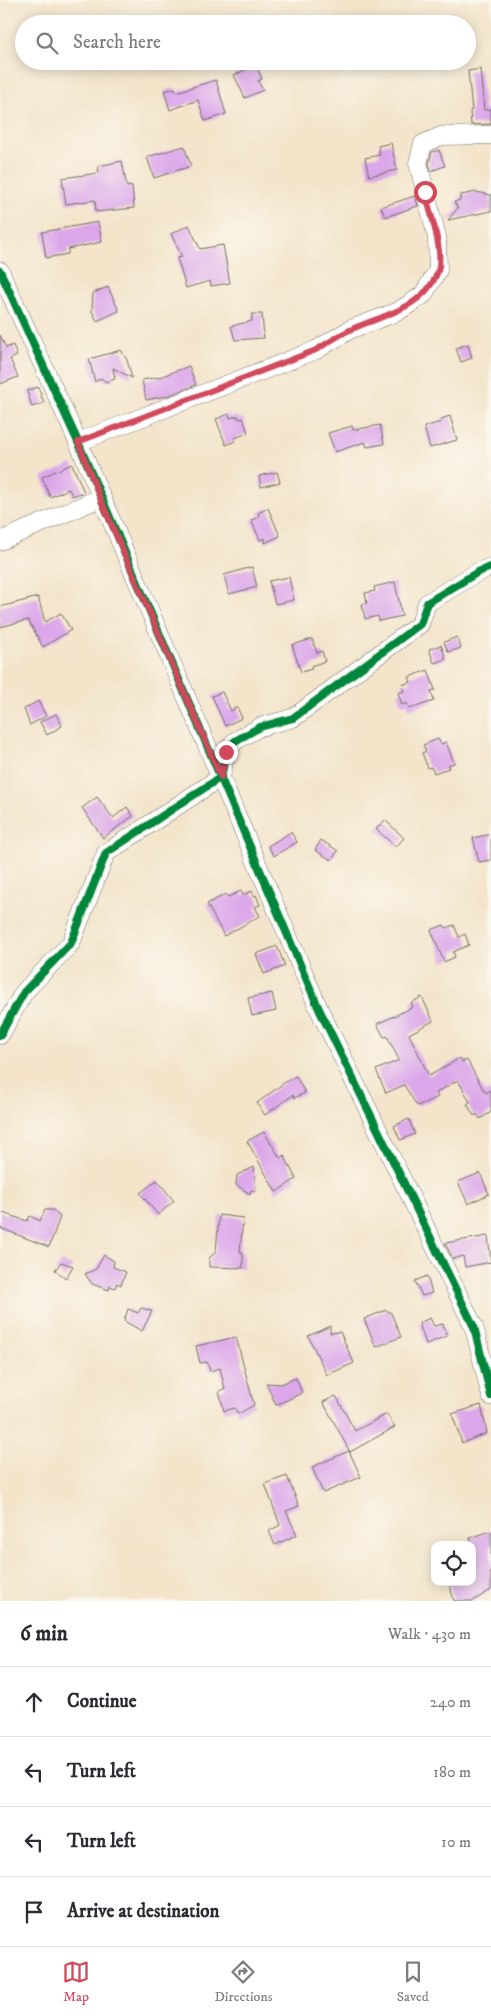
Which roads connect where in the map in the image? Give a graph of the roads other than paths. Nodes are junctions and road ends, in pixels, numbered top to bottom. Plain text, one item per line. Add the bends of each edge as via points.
1 (491, 135) edge
2 (0, 271) edge
3 (78, 442) junction
4 (100, 498) junction
5 (0, 541) edge
6 (491, 567) edge
7 (221, 777) junction
8 (0, 1035) edge
9 (491, 1396) edge

1 - 3 street via 441,136 423,144 418,163 437,236 438,270 423,295 397,312 351,329 316,350
2 - 3 street
3 - 4 street
4 - 5 street
4 - 7 street
6 - 7 street via 428,603 420,624 294,718 260,727 235,741 226,752
7 - 8 street via 106,853 71,943 24,992
7 - 9 street via 319,1009 474,1327

